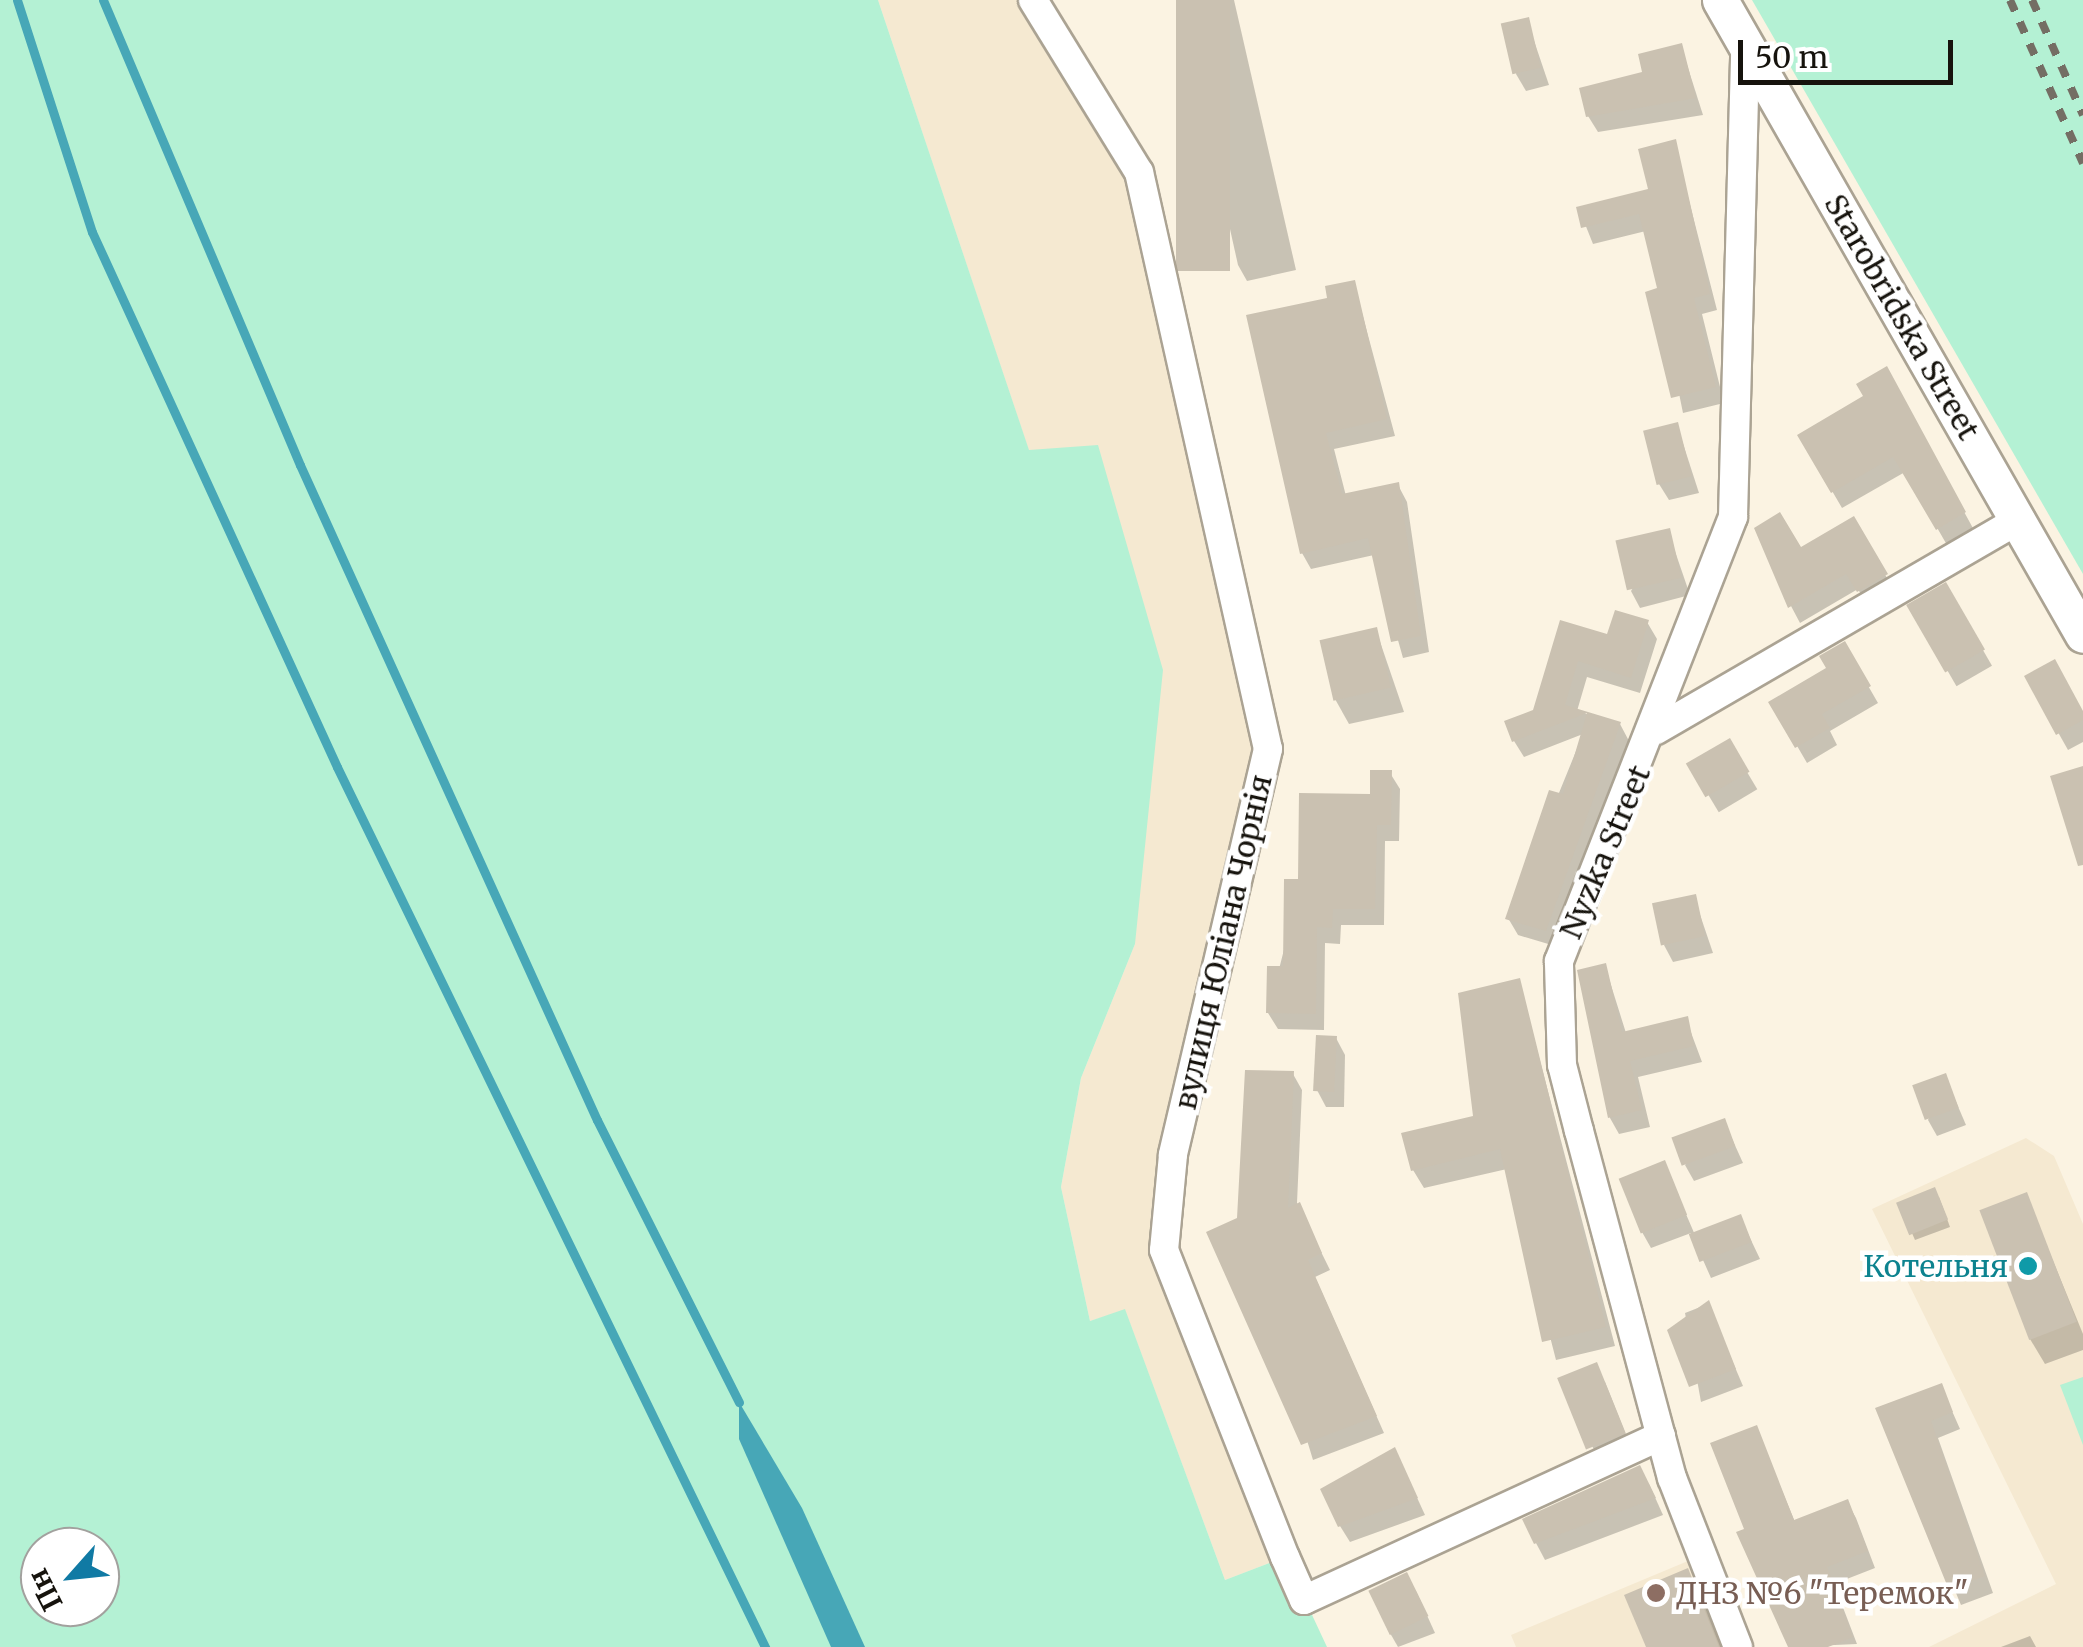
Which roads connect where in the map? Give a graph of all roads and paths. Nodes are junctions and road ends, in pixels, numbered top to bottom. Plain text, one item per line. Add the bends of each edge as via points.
1 (1033, 0) edge
2 (1720, 0) edge
3 (1745, 46) junction
4 (2020, 519) junction
5 (2083, 635) edge
6 (1656, 730) junction
7 (1661, 1436) junction
8 (1738, 1647) edge

1 - 7 street, вулиця Юліана Чорнія via 1139,172 1268,749 1172,1154 1164,1250 1304,1600
2 - 3 street, Starobridska Street
3 - 4 street, Starobridska Street
3 - 6 street, Nyzka Street via 1733,517
4 - 5 street, Starobridska Street
4 - 6 street
6 - 7 street, Nyzka Street via 1559,962 1562,1065
7 - 8 street, Nyzka Street

